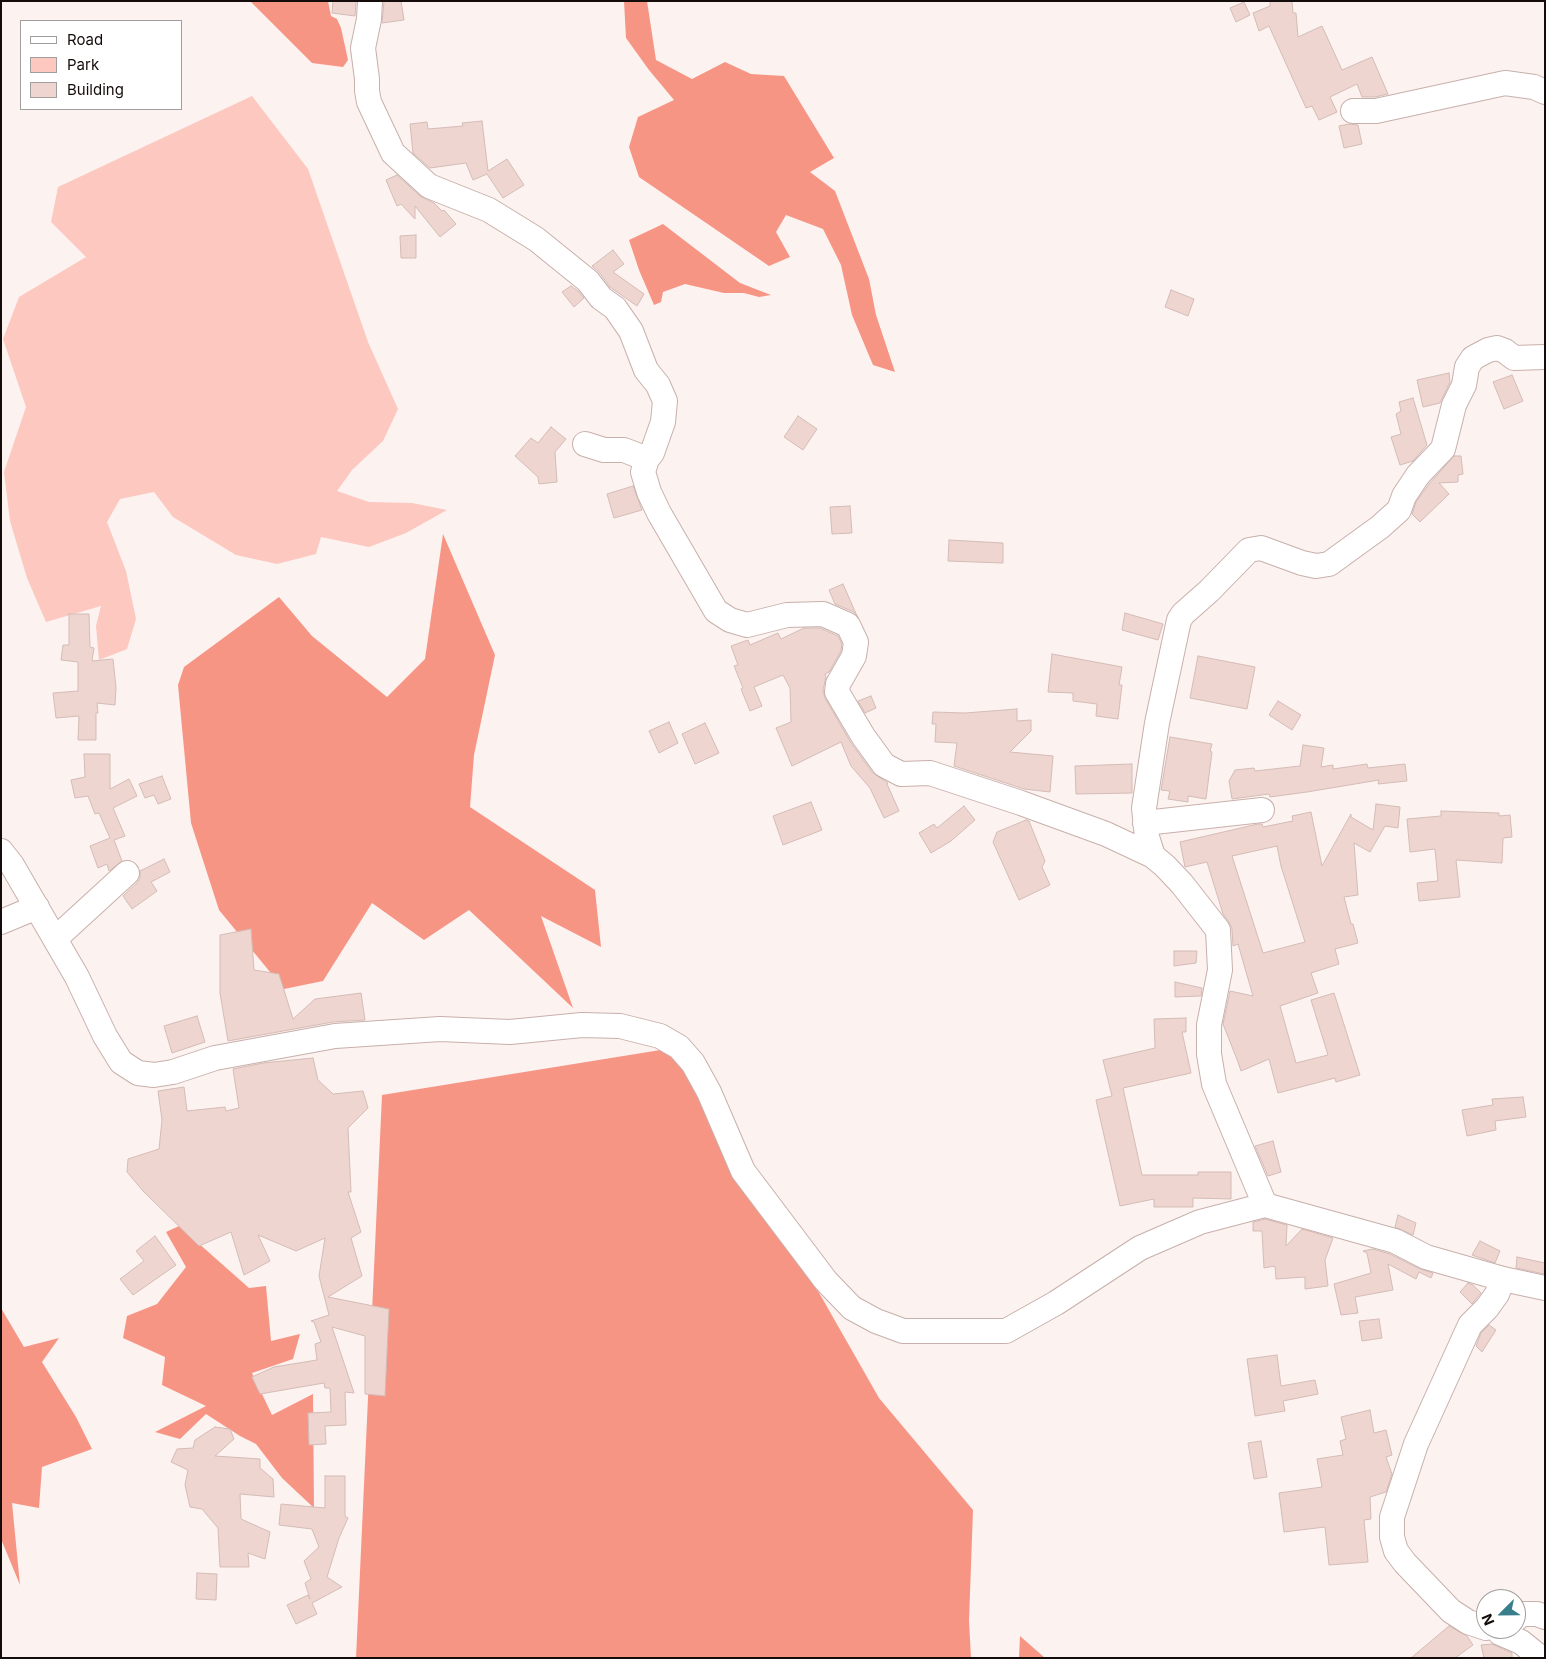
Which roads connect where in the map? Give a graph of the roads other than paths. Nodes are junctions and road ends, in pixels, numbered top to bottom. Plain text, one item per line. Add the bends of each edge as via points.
1 (370, 1) edge
2 (1545, 92) edge
3 (1353, 111) dead end
4 (1545, 357) edge
5 (585, 444) dead end
6 (647, 460) junction
7 (1262, 810) dead end
8 (1146, 823) junction
9 (1, 851) edge
10 (1153, 856) junction
11 (127, 873) dead end
12 (37, 907) junction
13 (1, 922) edge
14 (55, 939) junction
15 (1265, 1205) junction
16 (1504, 1279) junction
17 (1545, 1288) edge
18 (1526, 1614) edge
19 (1545, 1617) edge
20 (1476, 1624) edge
21 (1516, 1639) edge
22 (1541, 1658) edge

1 - 6 street via 363,48 367,90 369,102 393,153 429,186 489,210 536,239 615,308 631,331 646,370 666,401 663,422
2 - 3 street via 1505,83 1376,111
4 - 8 street via 1514,358 1497,348 1473,358 1454,405 1443,449 1418,476 1399,510 1329,564 1316,566 1261,548 1249,550 1183,614 1157,723 1144,808
5 - 6 street via 604,450 624,450
6 - 10 street via 643,472 649,492 716,611 747,625 787,615 823,614 848,625 856,642 854,656 838,684 837,692 884,765 901,774 930,773 1021,803 1106,834
7 - 8 street
8 - 10 street
9 - 12 street
10 - 15 street via 1182,884 1218,930 1220,970 1209,1025 1214,1084
11 - 14 street
12 - 13 street
12 - 14 street
14 - 15 street via 121,1062 138,1073 173,1072 215,1058 334,1036 440,1029 510,1032 582,1025 620,1026 660,1036 678,1047 693,1063 743,1171 826,1281 852,1308 903,1331 1006,1331 1056,1303 1140,1248 1200,1222
15 - 16 street via 1395,1241 1426,1257
16 - 17 street
16 - 20 street via 1492,1301 1470,1325 1416,1444 1392,1517 1392,1537 1396,1551 1405,1563 1451,1611
18 - 19 street
21 - 22 street

